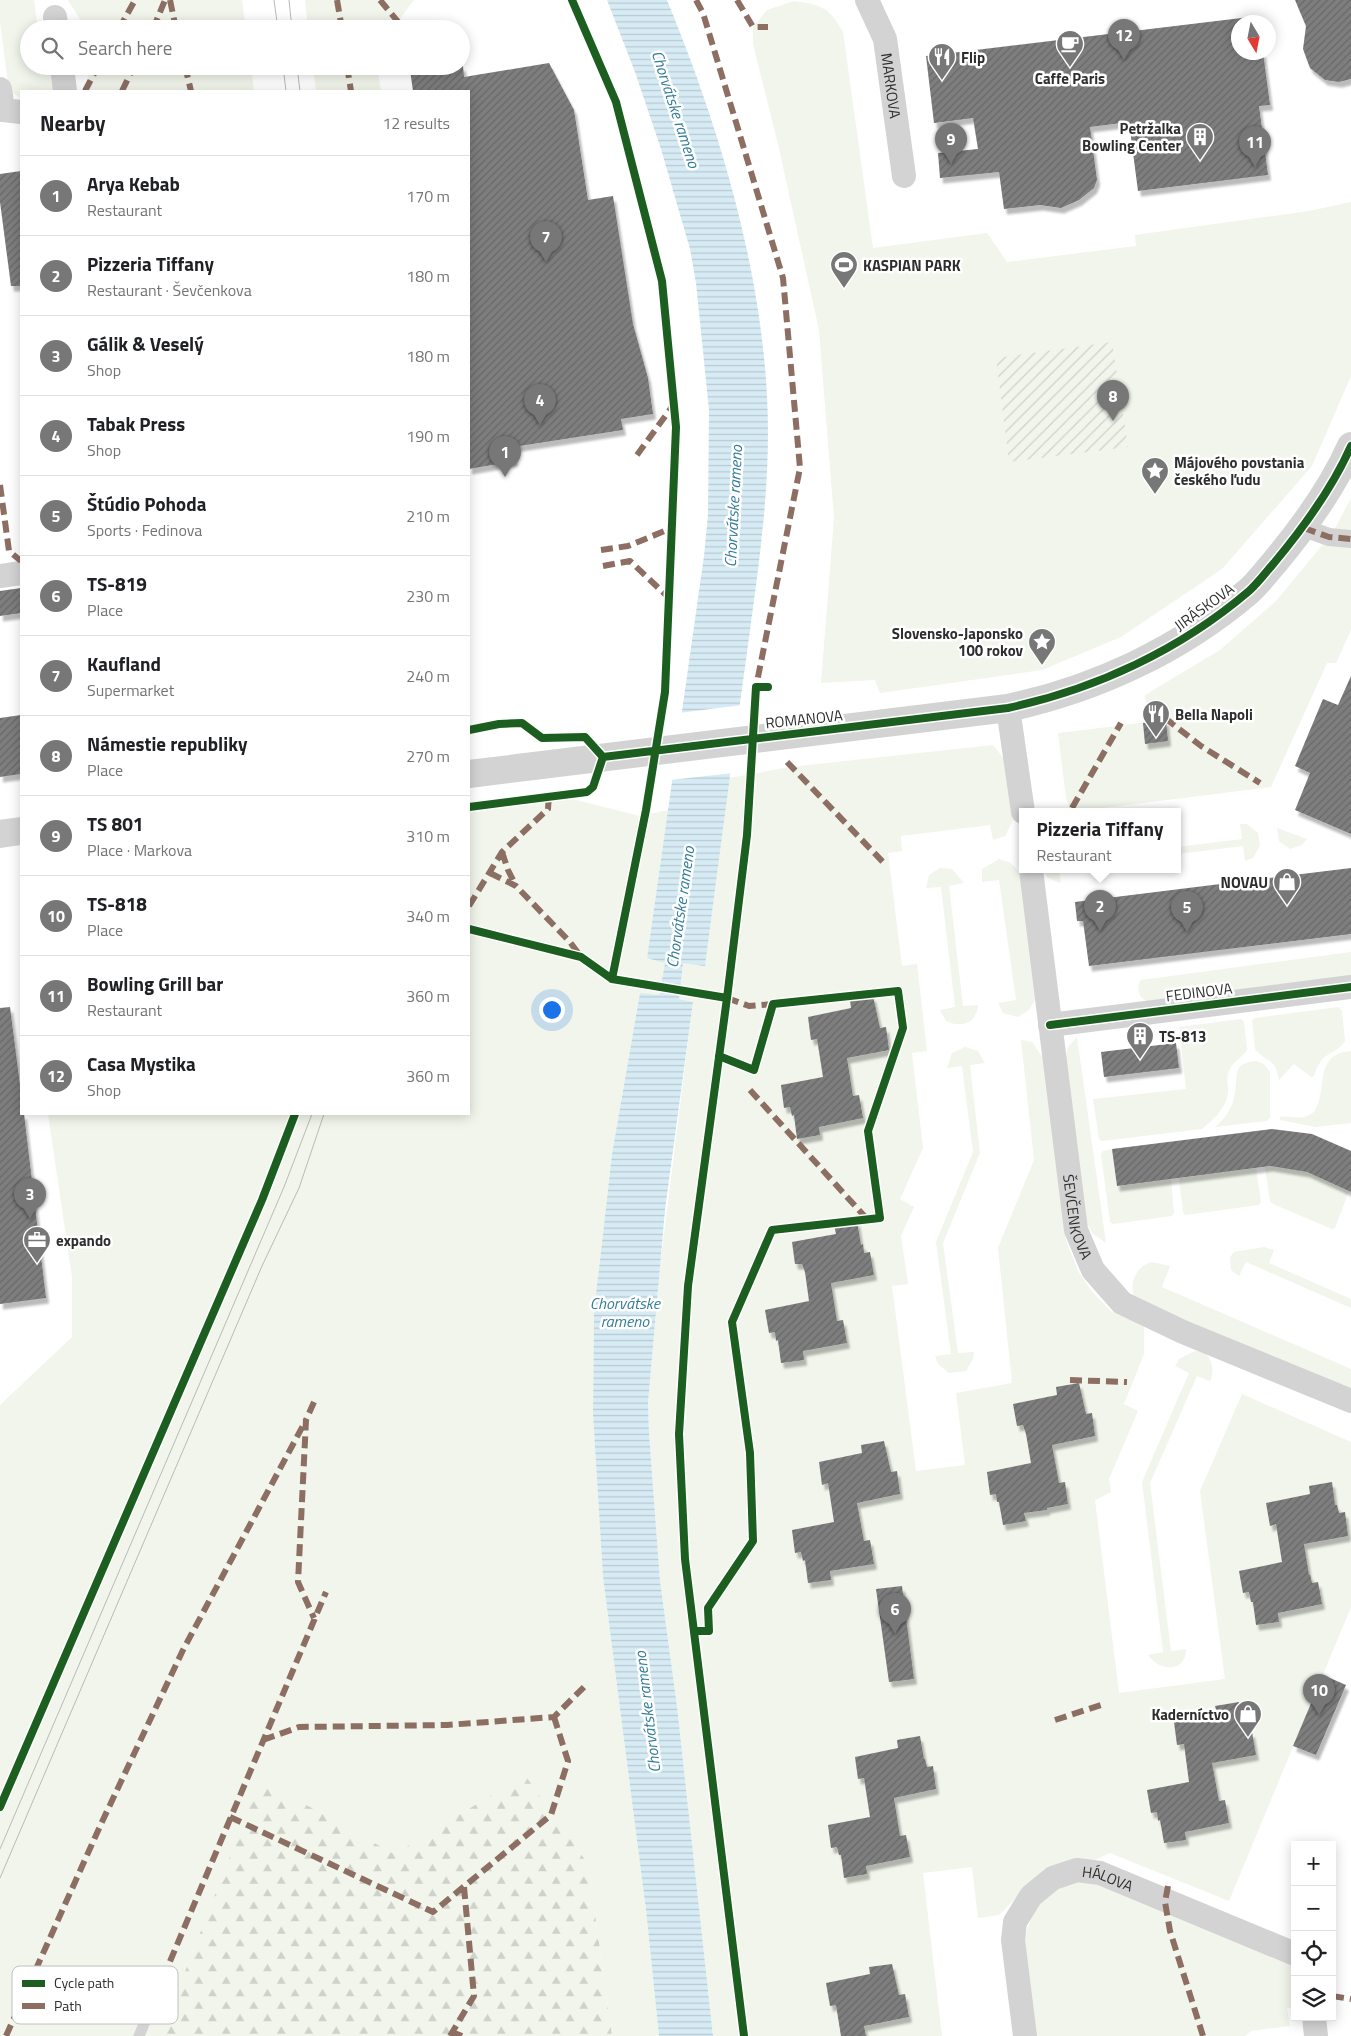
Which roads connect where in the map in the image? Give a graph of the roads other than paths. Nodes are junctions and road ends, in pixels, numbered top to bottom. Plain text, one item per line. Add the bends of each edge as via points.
1 (867, 0) edge
2 (63, 75) edge
3 (0, 89) edge
4 (65, 90) edge
5 (20, 112) edge
6 (904, 176) dead end
7 (1351, 446) edge
8 (1304, 528) junction
9 (1351, 539) edge
10 (20, 573) edge
11 (0, 576) edge
12 (1008, 708) junction
13 (470, 774) edge
14 (1022, 808) edge
15 (20, 831) edge
16 (0, 834) edge
17 (1031, 873) edge
18 (1351, 987) edge
19 (1050, 1025) junction
20 (1351, 1401) edge
21 (1291, 1952) edge
22 (1314, 2021) edge
23 (144, 2024) edge
24 (139, 2036) edge
25 (1025, 2036) edge
26 (1316, 2036) edge

1 - 6 street, MARKOVA via 885,39
2 - 4 street
3 - 5 street via 3,110
7 - 8 street, JIRÁSKOVA
8 - 9 street via 1328,537
8 - 12 street, JIRÁSKOVA via 1250,590 1173,645 1088,685
10 - 11 street
12 - 13 street, ROMANOVA
12 - 14 street
15 - 16 street
17 - 19 street, ŠEVČENKOVA
18 - 19 street, FEDINOVA
19 - 20 street, ŠEVČENKOVA via 1076,1230 1093,1270 1122,1303 1183,1332
21 - 25 street, HÁLOVA via 1100,1873 1077,1870 1053,1878 1031,1896 1016,1922 1013,1940
22 - 26 street
23 - 24 lane

